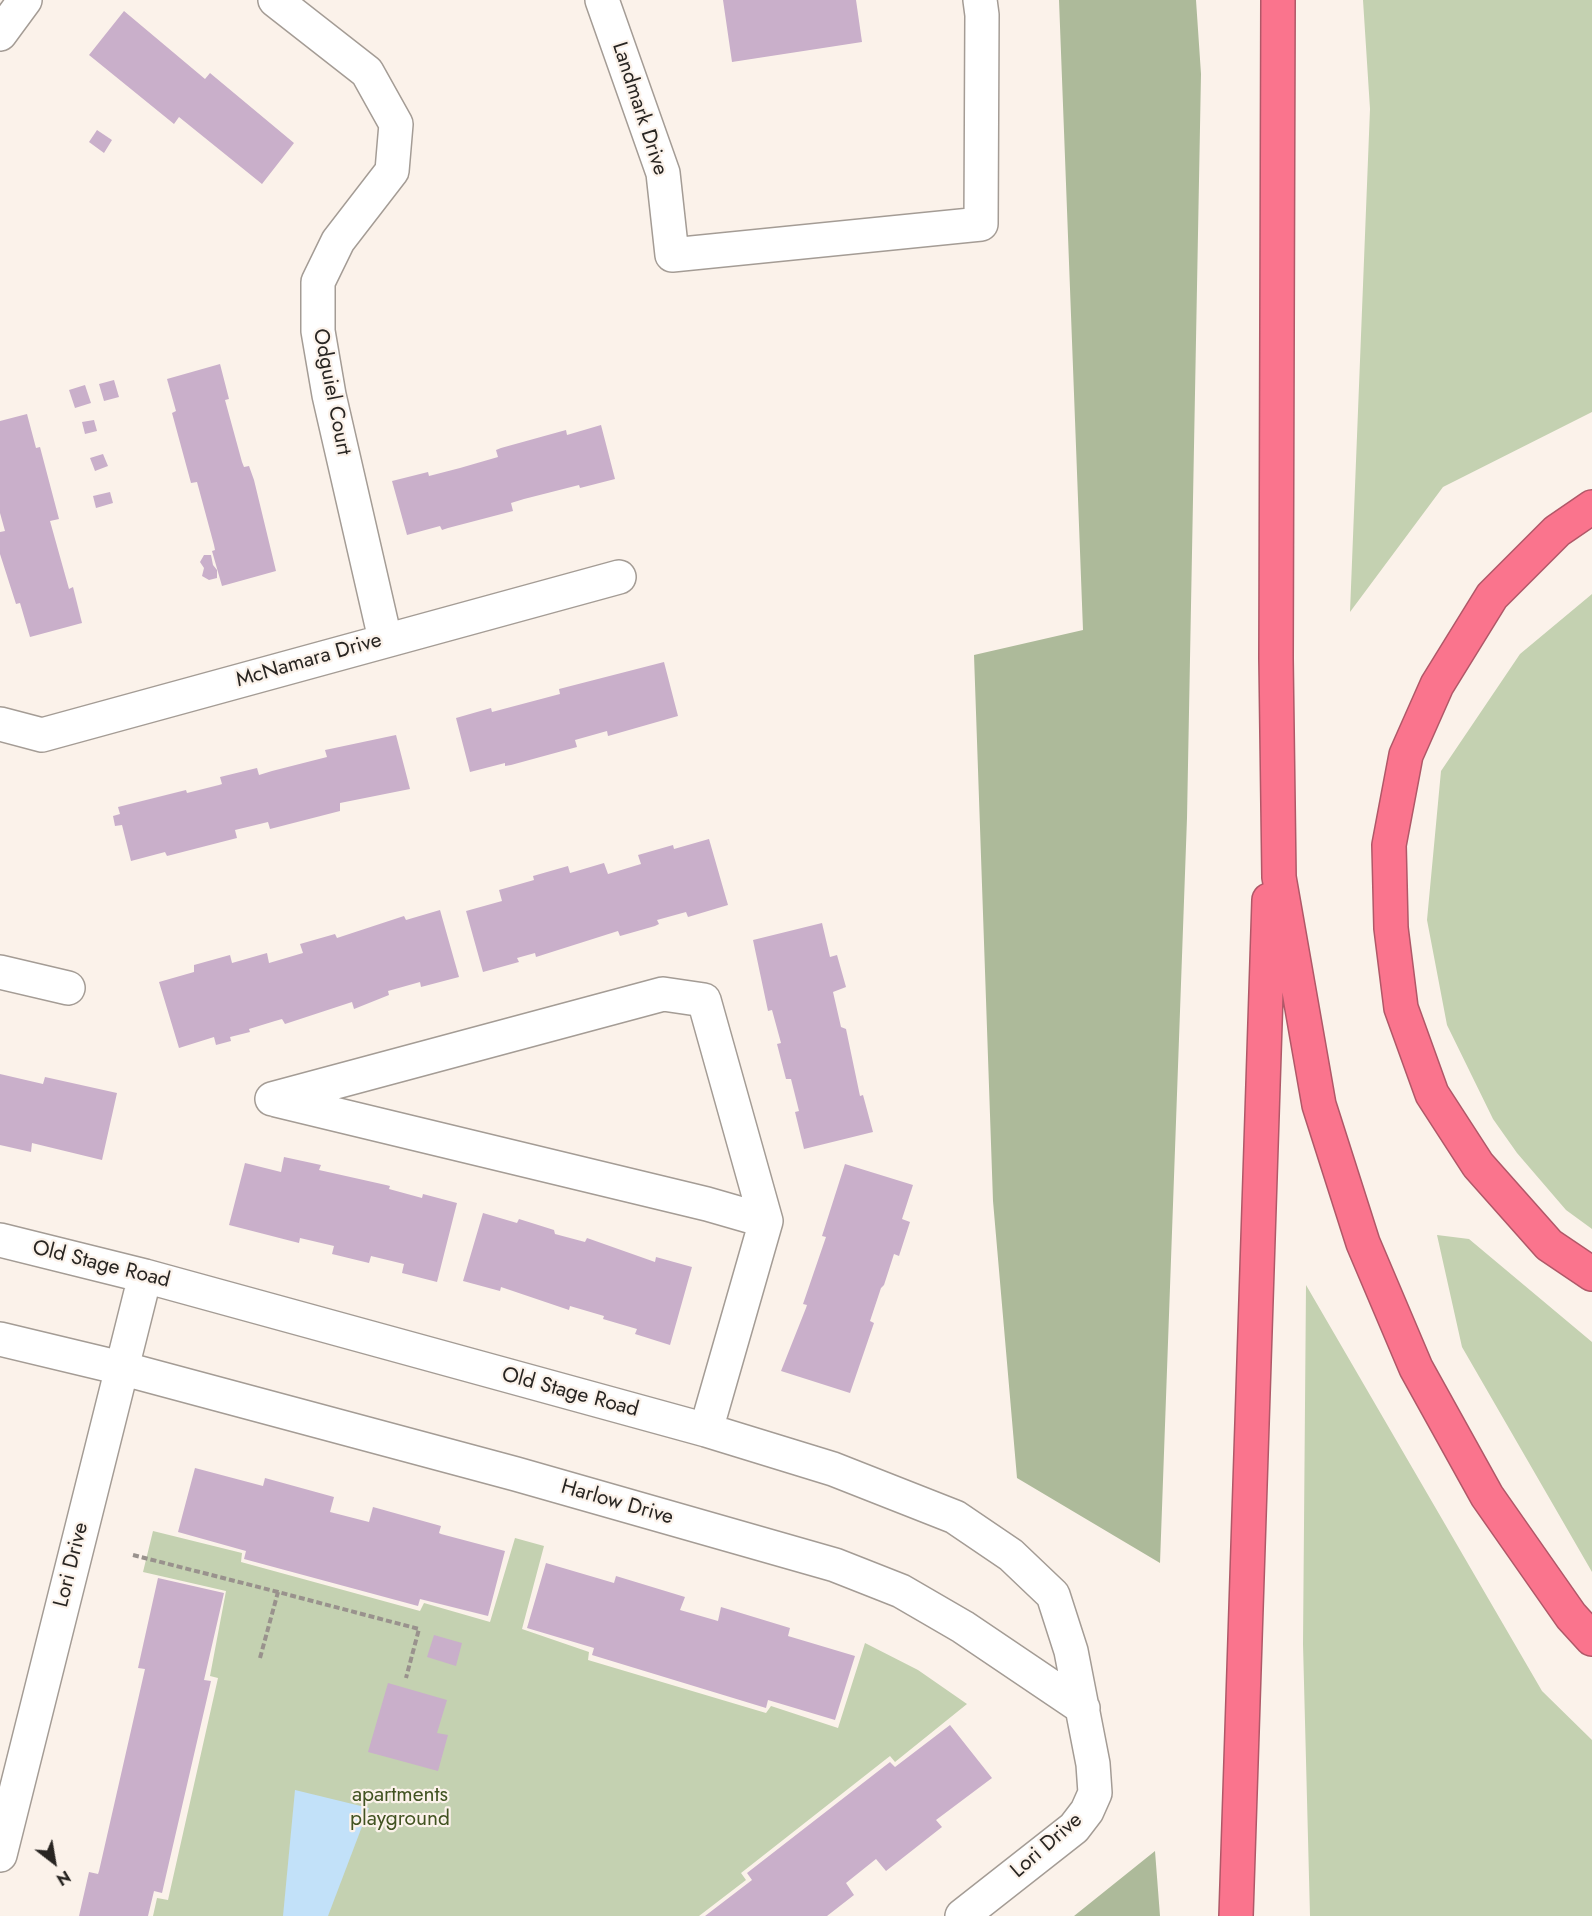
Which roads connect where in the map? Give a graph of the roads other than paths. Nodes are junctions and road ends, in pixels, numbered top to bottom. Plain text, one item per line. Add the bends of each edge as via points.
1 (25, 0) edge
2 (275, 0) edge
3 (602, 0) edge
4 (980, 0) edge
5 (1278, 0) edge
6 (0, 34) edge
7 (1592, 507) edge
8 (619, 577) dead end
9 (386, 639) junction
10 (1276, 658) junction
11 (0, 723) edge
12 (0, 972) edge
13 (68, 988) dead end
14 (766, 1221) junction
15 (0, 1240) edge
16 (1592, 1274) edge
17 (145, 1275) junction
18 (0, 1339) edge
19 (121, 1368) junction
20 (706, 1430) junction
21 (1592, 1639) edge
22 (1071, 1651) joint
23 (1083, 1708) junction
24 (0, 1855) edge
25 (962, 1916) edge
26 (1236, 1916) edge

1 - 6 street
2 - 9 street, Odguiel Court via 367,72 396,124 392,171 338,241 318,282 318,331 328,395
3 - 4 street, Landmark Drive via 663,172 672,255 981,224
5 - 10 highway
7 - 16 highway via 1557,531 1492,596 1437,685 1406,755 1389,846 1391,928 1401,1008 1432,1094 1478,1165 1549,1245
8 - 9 street, McNamara Drive
9 - 11 street, McNamara Drive via 42,735
10 - 21 highway via 1279,877 1319,1105 1356,1222 1416,1368 1482,1486 1571,1616
10 - 26 highway
12 - 13 street
14 - 14 street via 704,1000 663,994 272,1099
14 - 20 street
15 - 17 street, Old Stage Road
17 - 19 street, Lori Drive
17 - 20 street, Old Stage Road
18 - 19 street, Harlow Drive
19 - 23 street, Harlow Drive via 835,1565 910,1596
19 - 24 street, Lori Drive
20 - 22 street, Old Stage Road via 833,1469 955,1517 1011,1555 1053,1595
22 - 23 street, Lori Drive
23 - 25 street, Lori Drive via 1095,1793 1087,1811 1074,1828

